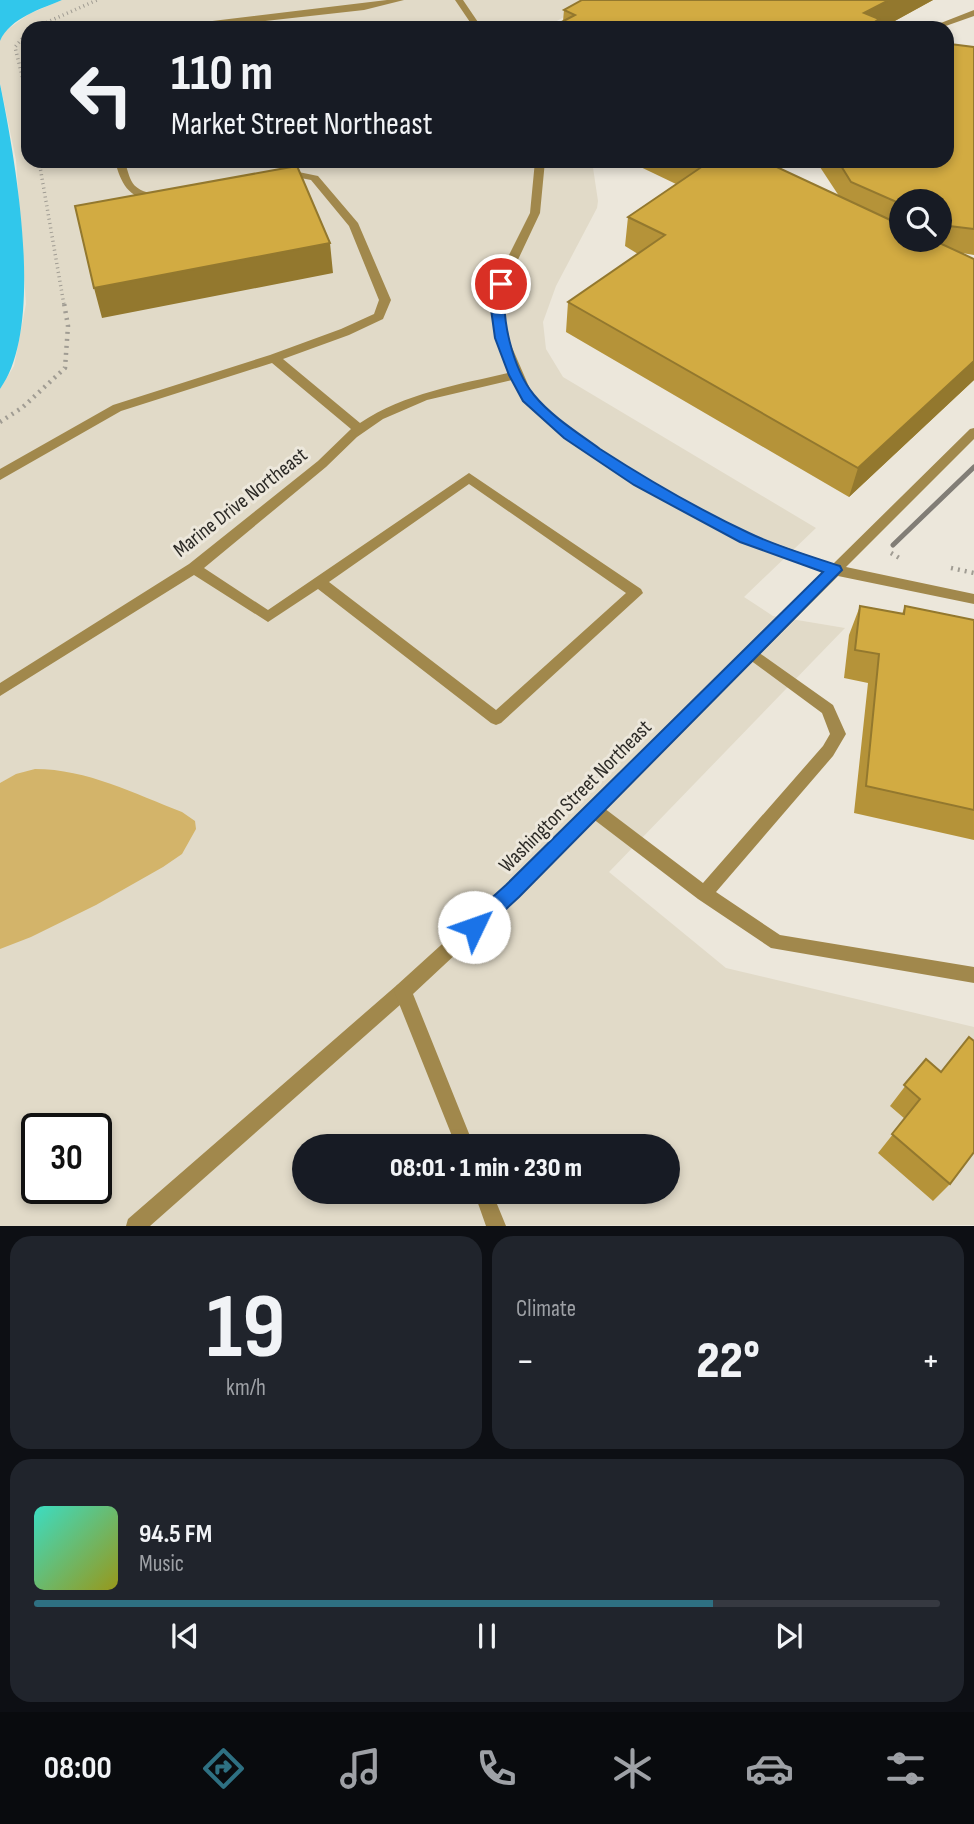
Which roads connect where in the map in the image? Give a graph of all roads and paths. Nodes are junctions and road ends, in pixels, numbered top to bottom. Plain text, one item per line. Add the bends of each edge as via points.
1 (97, 0) edge
2 (400, 0) edge
3 (459, 0) edge
4 (974, 13) edge
5 (50, 21) edge
6 (263, 21) edge
7 (473, 21) edge
8 (952, 21) edge
9 (21, 40) edge
10 (21, 71) edge
11 (40, 168) edge
12 (122, 168) edge
13 (284, 168) edge
14 (292, 168) edge
15 (539, 168) edge
16 (276, 173) edge
17 (172, 195) edge
18 (274, 358) junction
19 (516, 375) junction
20 (0, 422) edge
21 (360, 430) junction
22 (974, 432) edge
23 (0, 475) edge
24 (194, 568) junction
25 (834, 570) junction
26 (320, 583) junction
27 (974, 599) edge
28 (751, 653) junction
29 (0, 690) edge
30 (594, 810) junction
31 (704, 894) junction
32 (974, 975) edge
33 (403, 990) junction
34 (460, 1134) edge
35 (488, 1204) edge
36 (135, 1226) edge
37 (496, 1226) edge

1 - 5 path
2 - 6 street
3 - 7 street
4 - 8 street
9 - 10 path via 15,47
11 - 20 path via 68,326 65,368
12 - 17 street via 126,185 141,196
13 - 16 street
14 - 18 street via 314,178 354,225 385,300 379,316
15 - 19 street via 535,212 496,302 502,338
18 - 21 street
18 - 23 street via 117,408
19 - 21 street, Marine Drive Northeast via 424,397 379,416
19 - 25 street via 528,398 569,434 639,482 746,538
21 - 24 street, Marine Drive Northeast
22 - 25 street, Washington Street Northeast
24 - 26 street via 268,617
24 - 29 street, Marine Drive Northeast
25 - 27 street
25 - 28 street, Washington Street Northeast
26 - 26 street via 469,478 636,593 496,719
28 - 30 street, Washington Street Northeast
28 - 31 street via 828,709 838,734
30 - 31 street
30 - 33 street, Washington Street Northeast
31 - 32 street via 777,942
33 - 34 street
33 - 36 street, Washington Street Northeast
35 - 37 street

